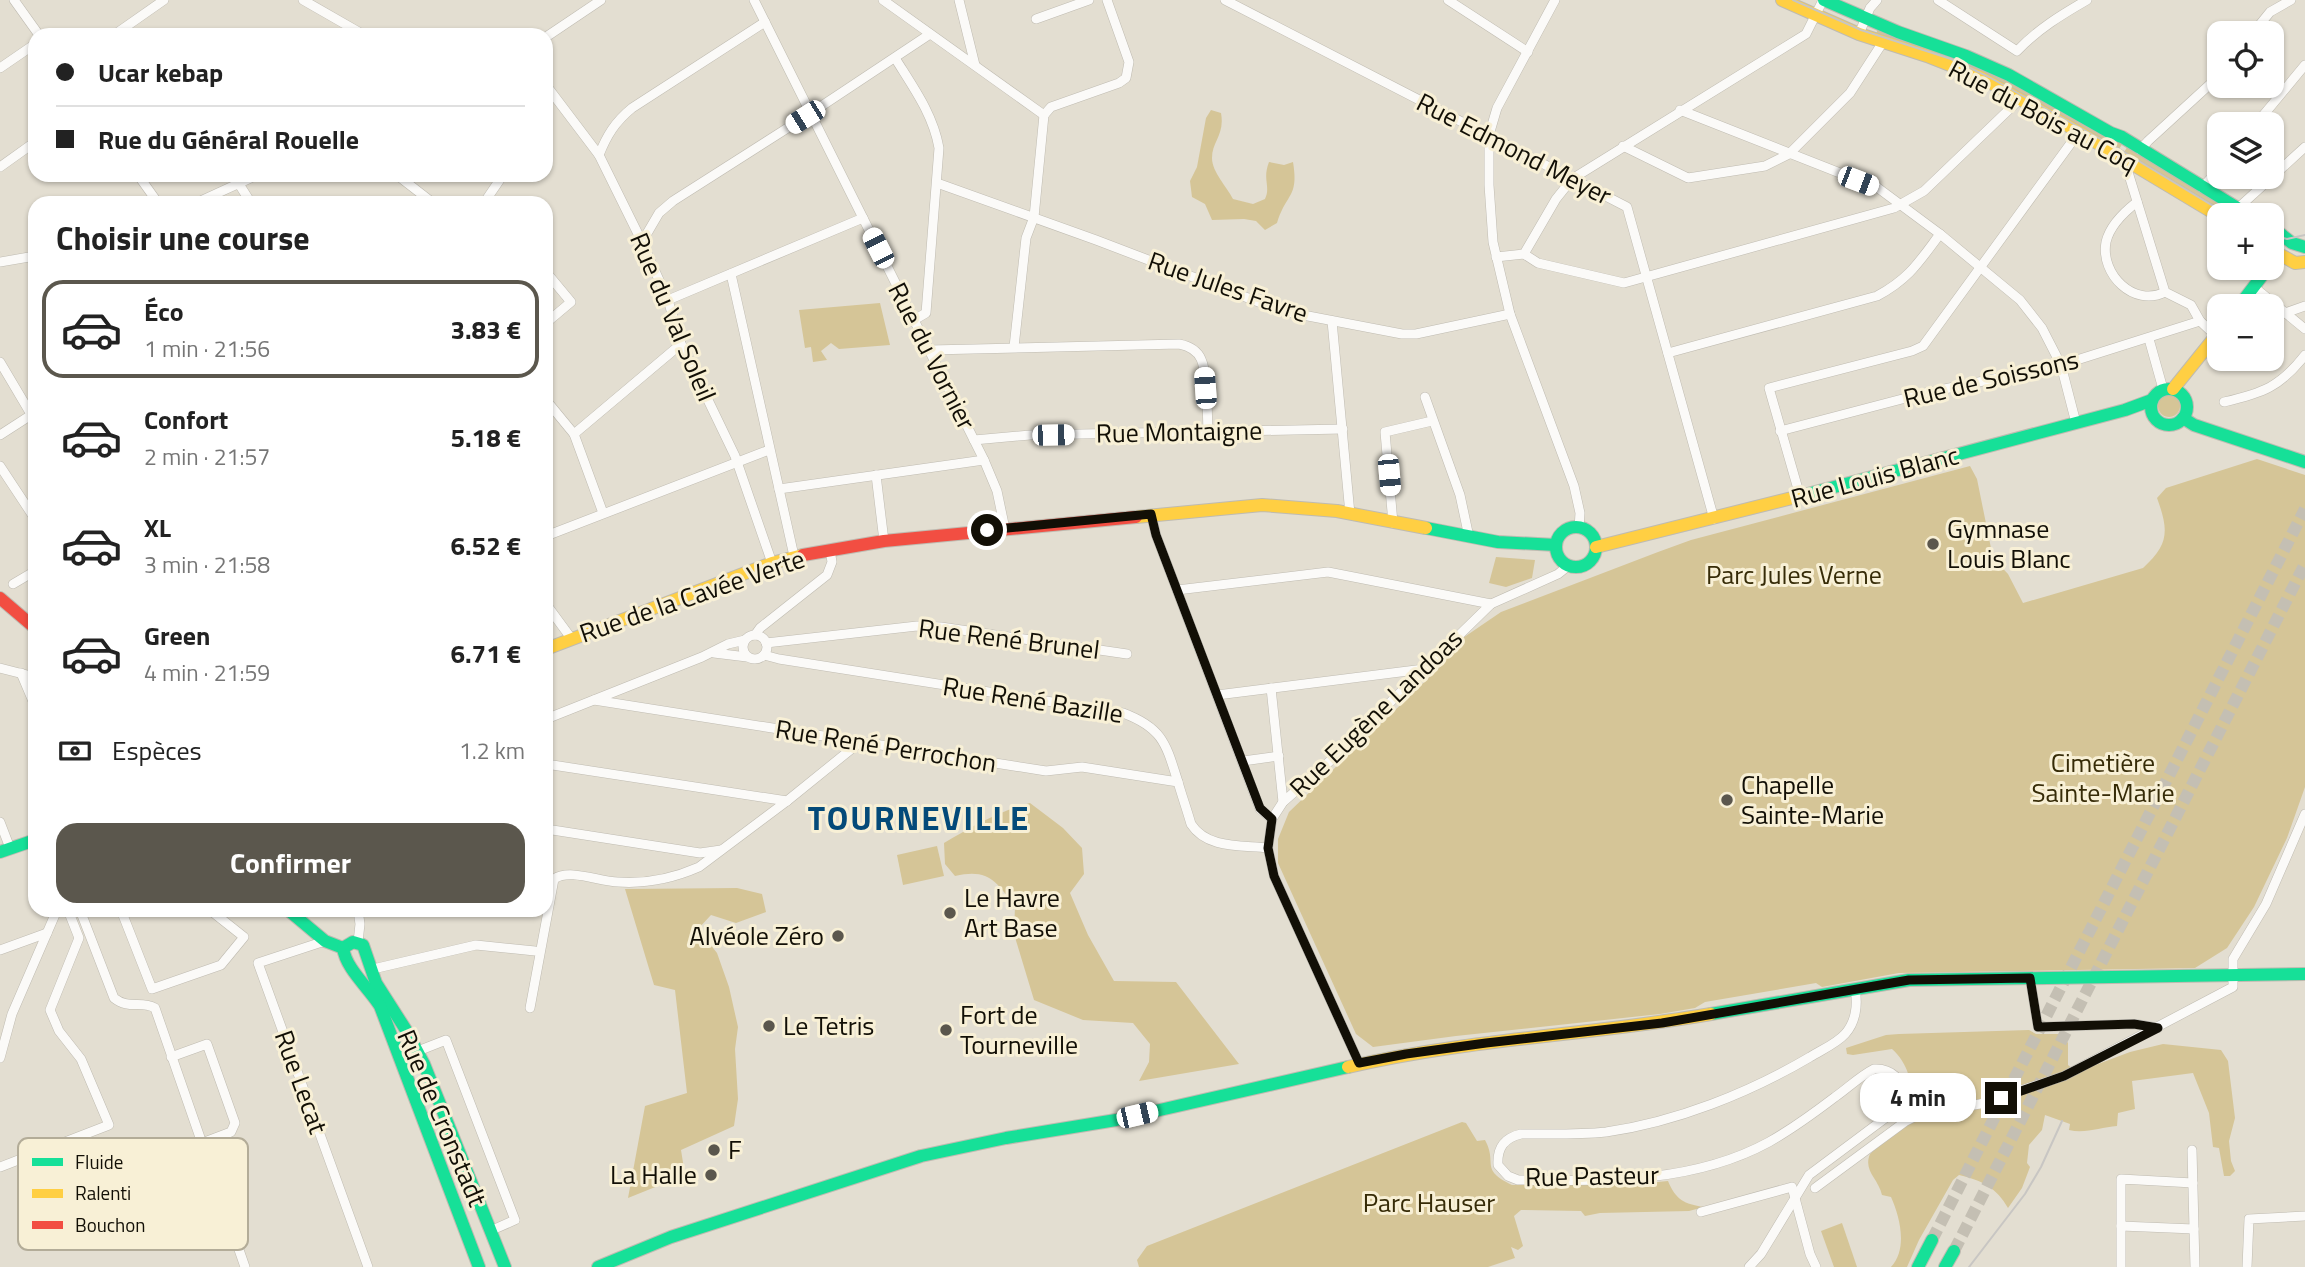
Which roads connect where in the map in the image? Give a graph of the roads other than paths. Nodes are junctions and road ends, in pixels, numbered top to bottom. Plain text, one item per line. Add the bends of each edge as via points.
1 (14, 0) edge
2 (163, 0) edge
3 (303, 0) edge
4 (601, 0) edge
5 (754, 0) edge
6 (883, 0) edge
7 (959, 0) edge
8 (1089, 0) edge
9 (1107, 0) edge
10 (1225, 0) edge
11 (1448, 0) edge
12 (1782, 0) edge
13 (1823, 0) edge
14 (1877, 0) edge
15 (1938, 0) edge
16 (2087, 0) edge
17 (2291, 0) edge
18 (1550, 2) edge
19 (1816, 17) junction
20 (1866, 18) junction
21 (1036, 19) dead end
22 (2263, 21) edge
23 (765, 22) junction
24 (34, 28) edge
25 (124, 28) edge
26 (353, 28) edge
27 (553, 32) edge
28 (930, 34) junction
29 (1859, 34) junction
30 (1883, 42) junction
31 (28, 49) edge
32 (1528, 52) junction
33 (895, 58) junction
34 (975, 65) junction
35 (0, 68) edge
36 (2303, 71) edge
37 (2207, 87) edge
38 (553, 94) edge
39 (2020, 99) junction
40 (1680, 110) junction
41 (2267, 112) edge
42 (811, 113) junction
43 (1044, 115) junction
44 (2080, 132) junction
45 (1489, 135) junction
46 (1623, 146) junction
47 (28, 147) edge
48 (2305, 147) edge
49 (2140, 150) junction
50 (1789, 154) junction
51 (599, 155) junction
52 (2132, 163) junction
53 (0, 167) edge
54 (1572, 179) junction
55 (243, 182) edge
56 (406, 182) edge
57 (2207, 182) edge
58 (937, 183) junction
59 (239, 184) junction
60 (2202, 188) junction
61 (212, 196) edge
62 (247, 196) edge
63 (424, 196) edge
64 (2137, 202) junction
65 (2228, 203) edge
66 (2252, 203) edge
67 (1902, 204) junction
68 (2207, 209) edge
69 (1034, 217) junction
70 (863, 218) junction
71 (1940, 234) junction
72 (2284, 235) edge
73 (642, 242) junction
74 (2300, 246) edge
75 (1524, 254) junction
76 (28, 257) edge
77 (1496, 257) junction
78 (2284, 259) edge
79 (0, 262) edge
80 (2305, 262) edge
81 (1981, 267) junction
82 (731, 274) junction
83 (1646, 276) junction
84 (553, 280) edge
85 (2259, 280) edge
86 (2254, 287) junction
87 (2165, 292) junction
88 (2248, 294) edge
89 (668, 300) junction
90 (2305, 306) edge
91 (2285, 313) junction
92 (1510, 314) junction
93 (553, 317) edge
94 (914, 320) junction
95 (1332, 321) junction
96 (2200, 321) junction
97 (2207, 326) edge
98 (2305, 329) edge
99 (2149, 339) junction
100 (681, 344) junction
101 (2207, 345) edge
102 (1014, 347) junction
103 (930, 350) junction
104 (1668, 353) junction
105 (2305, 355) edge
106 (0, 362) edge
107 (2061, 365) junction
108 (2168, 389) junction
109 (1424, 397) dead end
110 (2152, 400) junction
111 (2224, 402) dead end
112 (553, 408) edge
113 (28, 410) edge
114 (2183, 418) junction
115 (28, 421) edge
116 (1432, 421) junction
117 (2076, 423) junction
118 (1343, 429) junction
119 (1208, 431) junction
120 (1780, 431) junction
121 (574, 434) junction
122 (0, 435) edge
123 (974, 440) junction
124 (769, 450) junction
125 (984, 460) junction
126 (738, 462) junction
127 (2305, 462) edge
128 (0, 466) edge
129 (876, 475) junction
130 (779, 489) junction
131 (1800, 496) junction
132 (28, 508) edge
133 (603, 513) junction
134 (1151, 514) junction
135 (1350, 514) junction
136 (1714, 519) junction
137 (1393, 523) junction
138 (1579, 528) junction
139 (1005, 529) junction
140 (553, 533) edge
141 (1469, 537) junction
142 (884, 541) junction
143 (1556, 545) junction
144 (1596, 547) junction
145 (830, 550) junction
146 (794, 556) junction
147 (772, 563) junction
148 (1568, 566) junction
149 (28, 575) edge
150 (13, 584) dead end
151 (1177, 590) junction
152 (0, 598) edge
153 (1491, 604) junction
154 (553, 614) edge
155 (28, 622) edge
156 (755, 635) junction
157 (571, 638) junction
158 (745, 640) junction
159 (766, 643) junction
160 (553, 646) edge
161 (712, 653) junction
162 (1127, 654) dead end
163 (764, 655) junction
164 (747, 657) junction
165 (0, 668) edge
166 (1424, 669) junction
167 (22, 673) junction
168 (28, 675) edge
169 (28, 688) edge
170 (1271, 688) junction
171 (1217, 695) junction
172 (594, 700) junction
173 (553, 716) edge
174 (860, 742) junction
175 (1279, 756) junction
176 (1243, 761) junction
177 (553, 765) edge
178 (1178, 782) junction
179 (787, 801) junction
180 (1283, 802) junction
181 (2305, 814) edge
182 (1272, 819) junction
183 (0, 821) edge
184 (553, 830) edge
185 (28, 842) edge
186 (1268, 848) junction
187 (5, 850) edge
188 (721, 850) junction
189 (553, 883) edge
190 (54, 917) edge
191 (71, 917) edge
192 (83, 917) edge
193 (124, 917) edge
194 (219, 917) edge
195 (296, 917) edge
196 (359, 917) edge
197 (544, 917) edge
198 (47, 933) junction
199 (325, 941) junction
200 (358, 942) junction
201 (343, 948) junction
202 (0, 950) edge
203 (535, 951) dead end
204 (369, 974) junction
205 (2305, 974) edge
206 (2232, 975) junction
207 (2030, 978) junction
208 (1855, 989) junction
209 (530, 1008) dead end
210 (2158, 1028) junction
211 (2, 1042) edge
212 (418, 1050) junction
213 (171, 1057) junction
214 (0, 1058) edge
215 (400, 1058) junction
216 (1359, 1063) junction
217 (75, 1138) edge
218 (200, 1138) edge
219 (215, 1138) edge
220 (2192, 1150) dead end
221 (18, 1160) edge
222 (0, 1167) edge
223 (2193, 1183) junction
224 (1815, 1188) dead end
225 (1795, 1195) junction
226 (1701, 1212) dead end
227 (2305, 1216) edge
228 (2121, 1226) junction
229 (2194, 1229) junction
230 (490, 1231) junction
231 (1932, 1240) tunnel mouth
232 (239, 1250) edge
233 (1954, 1251) tunnel mouth
234 (245, 1267) edge
235 (368, 1267) edge
236 (479, 1267) edge
237 (505, 1267) edge
238 (598, 1267) edge
239 (1749, 1267) edge
240 (1816, 1267) edge
241 (1918, 1267) edge
242 (1945, 1267) edge
243 (2121, 1267) edge
244 (2195, 1267) edge
245 (2247, 1267) edge

1 - 24 street
2 - 25 street
3 - 26 street
4 - 27 street
5 - 23 street, Rue du Vornier
6 - 28 street
7 - 34 street
8 - 21 street
9 - 43 street via 1129,72 1119,83 1051,107
10 - 45 street, Rue Edmond Meyer
11 - 32 street
12 - 19 street, Rue du Bois au Coq
13 - 19 street
13 - 20 street, Rue du Bois au Coq
14 - 20 street
15 - 16 street via 2017,51 2052,20
17 - 22 street
18 - 32 street
19 - 29 street, Rue du Bois au Coq
19 - 40 street via 1806,34
20 - 29 street
20 - 49 street, Rue du Bois au Coq via 2009,75
23 - 42 street, Rue du Vornier
23 - 51 street via 618,119
28 - 33 street
28 - 34 street
29 - 30 street, Rue du Bois au Coq
30 - 39 street, Rue du Bois au Coq via 1962,69
30 - 50 street via 1850,93
31 - 35 street
32 - 45 street via 1497,108
33 - 42 street
33 - 58 street via 936,130
34 - 43 street
36 - 41 street
37 - 49 street
38 - 51 street, Rue du Val Soleil
39 - 44 street, Rue du Bois au Coq
39 - 67 street via 1924,191
40 - 46 street
40 - 50 street
42 - 70 street, Rue du Vornier
42 - 73 street via 673,201
43 - 69 street
44 - 52 street, Rue du Bois au Coq
44 - 81 street
45 - 54 street, Rue Edmond Meyer
45 - 77 street
46 - 50 street via 1688,178 1765,166
46 - 54 street
47 - 53 street
48 - 66 street
49 - 60 street, Rue du Bois au Coq
50 - 67 street via 1878,188
51 - 73 street, Rue du Val Soleil
52 - 64 street via 2128,172
52 - 68 street, Rue du Bois au Coq
54 - 75 street
54 - 83 street, Rue Edmond Meyer via 1626,207
55 - 59 street
56 - 63 street
57 - 60 street
58 - 69 street, Rue Jules Favre
58 - 94 street via 926,313
59 - 61 street
59 - 62 street
60 - 65 street, Rue du Bois au Coq
64 - 87 street
64 - 87 street via 2111,230 2106,242 2108,266 2114,278 2133,294
67 - 71 street
67 - 83 street
69 - 95 street, Rue Jules Favre via 1282,311
69 - 102 street via 1026,237
70 - 82 street
70 - 94 street, Rue du Vornier
71 - 81 street
71 - 104 street via 1909,274 1877,296
72 - 74 street
73 - 89 street, Rue du Val Soleil
75 - 77 street
75 - 83 street via 1538,263 1624,283
76 - 79 street
77 - 92 street
78 - 80 street
81 - 107 street via 2027,309
81 - 120 street via 1923,346 1769,388
82 - 89 street
82 - 124 street
83 - 104 street, Rue Edmond Meyer
84 - 93 street via 571,302
85 - 86 street
86 - 88 street
86 - 91 street
87 - 96 street via 2190,306
89 - 100 street, Rue du Val Soleil
90 - 91 street
91 - 98 street
92 - 95 street, Rue Jules Favre via 1416,334
92 - 138 street via 1574,486
94 - 103 street, Rue du Vornier
95 - 118 street
96 - 97 street
96 - 99 street, Rue de Soissons
99 - 107 street, Rue de Soissons
99 - 108 street
100 - 121 street
100 - 126 street, Rue du Val Soleil
101 - 108 street
102 - 103 street
102 - 119 street via 1189,346 1203,367
103 - 123 street, Rue du Vornier
104 - 136 street, Rue Edmond Meyer
105 - 111 street via 2270,389
106 - 113 street
107 - 117 street
107 - 120 street, Rue de Soissons via 1925,393
108 - 110 street
108 - 114 street via 2182,393 2187,402
109 - 116 street
110 - 114 street via 2151,410 2159,422 2173,425
110 - 117 street, Rue Louis Blanc
112 - 121 street
114 - 127 street
115 - 122 street
116 - 137 street via 1385,432
116 - 141 street via 1460,495
117 - 131 street, Rue Louis Blanc
118 - 119 street, Rue Montaigne
118 - 135 street
119 - 123 street, Rue Montaigne
120 - 131 street
121 - 133 street
123 - 125 street, Rue du Vornier
124 - 126 street
124 - 130 street
125 - 129 street
125 - 139 street, Rue du Vornier
126 - 133 street
126 - 147 street, Rue du Val Soleil
128 - 132 street
129 - 130 street
129 - 142 street
130 - 146 street
131 - 136 street, Rue Louis Blanc
133 - 140 street
134 - 135 street via 1262,505
134 - 139 street
134 - 151 street
135 - 137 street
136 - 144 street, Rue Louis Blanc
137 - 141 street
138 - 143 street via 1566,530
138 - 144 street via 1591,534
139 - 142 street, Rue de la Cavée Verte
141 - 143 street
142 - 145 street, Rue de la Cavée Verte
143 - 148 street via 1557,555
144 - 148 street via 1584,565
145 - 146 street, Rue de la Cavée Verte
145 - 156 street via 827,575
146 - 147 street, Rue de la Cavée Verte
147 - 157 street, Rue de la Cavée Verte
148 - 153 street, Rue Eugène Landoas
149 - 150 street
151 - 153 street via 1328,572
151 - 171 street
152 - 155 street
153 - 166 street, Rue Eugène Landoas
154 - 157 street
156 - 158 street
156 - 159 street
157 - 160 street, Rue de la Cavée Verte
158 - 161 street
158 - 164 street
159 - 162 street, Rue René Brunel via 917,626
159 - 163 street
161 - 164 street
161 - 172 street
163 - 164 street
163 - 178 street, Rue René Bazille via 1123,713 1160,735 1168,746
165 - 167 street
166 - 170 street
166 - 180 street, Rue Eugène Landoas
167 - 168 street
167 - 169 street
170 - 171 street
170 - 175 street
171 - 176 street
172 - 173 street
172 - 174 street, Rue René Perrochon
174 - 178 street, Rue René Perrochon via 1046,771 1082,767
174 - 179 street
175 - 176 street
175 - 180 street
176 - 182 street via 1260,808
177 - 179 street
178 - 186 street, Rue René Bazille via 1191,824 1204,839
179 - 188 street
180 - 182 street, Rue Eugène Landoas
181 - 206 street via 2266,904 2233,959
182 - 186 street, Rue Eugène Landoas
183 - 187 street
184 - 188 street via 700,853
185 - 187 street
186 - 216 street, Rue Eugène Landoas via 1274,876
188 - 189 street via 698,867 659,880 619,883 565,875
190 - 198 street
191 - 217 street via 79,938 50,1010 81,1059 109,1125
192 - 213 street via 114,998 126,1006 155,1008
193 - 194 street via 152,989 221,965 244,937
195 - 199 street
196 - 200 street
197 - 209 street
198 - 202 street
198 - 211 street
199 - 201 street
199 - 235 street, Rue Lecat via 258,963
200 - 201 street
200 - 204 street, Rue de Cronstadt via 365,949
201 - 204 street, Rue de Cronstadt via 345,962
203 - 204 street via 477,945
204 - 212 street, Rue de Cronstadt
204 - 215 street, Rue de Cronstadt
205 - 206 street
206 - 207 street
206 - 210 street via 2233,987
207 - 208 street via 1909,980
207 - 210 street via 2038,1027 2134,1024
208 - 216 street via 1662,1023
208 - 225 street, Rue Pasteur via 1855,1012 1846,1034 1754,1088 1605,1132 1511,1136 1498,1156 1502,1171 1518,1180 1634,1180 1670,1175 1727,1160 1766,1143 1874,1069 1896,1076 1901,1100 1888,1116 1821,1164
210 - 224 street via 2064,1076 1980,1104 1922,1113
211 - 214 street
212 - 215 street
212 - 230 street, Rue de Cronstadt
212 - 230 street via 446,1040 516,1220
213 - 218 street
213 - 219 street via 207,1044 235,1123 231,1132
215 - 236 street, Rue de Cronstadt
216 - 238 street via 1116,1120 921,1156 671,1237
220 - 223 street
221 - 222 street
223 - 228 street via 2121,1179
223 - 229 street
225 - 226 street via 1792,1187
225 - 239 street
225 - 240 street
227 - 245 street via 2249,1219
228 - 229 street
228 - 243 street
229 - 244 street
230 - 237 street, Rue de Cronstadt
231 - 241 street
232 - 234 street
233 - 242 street

